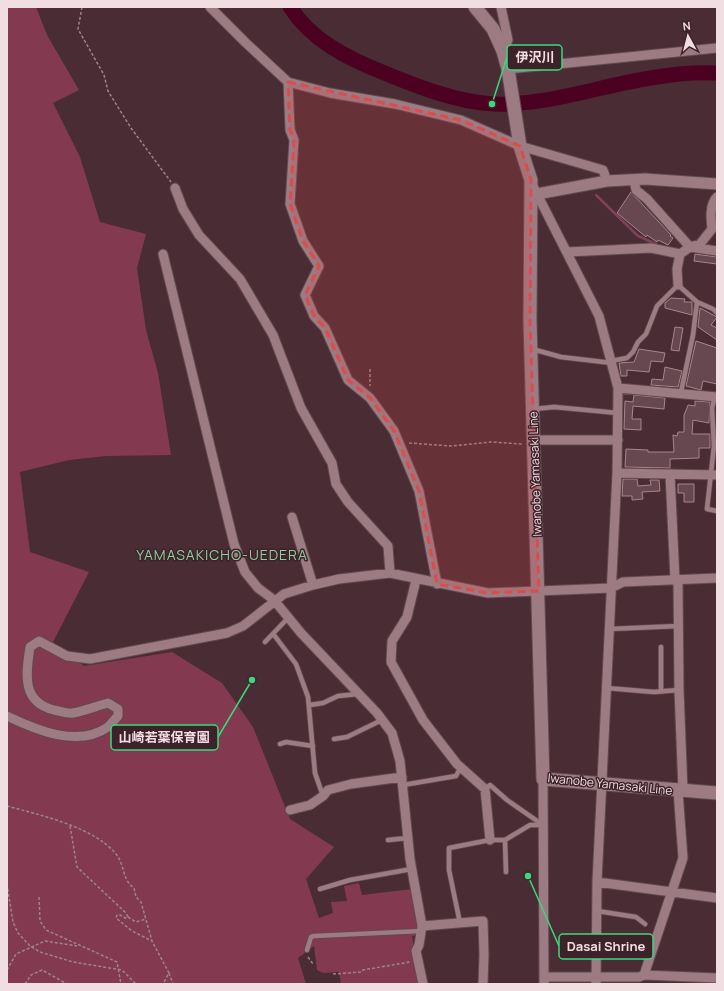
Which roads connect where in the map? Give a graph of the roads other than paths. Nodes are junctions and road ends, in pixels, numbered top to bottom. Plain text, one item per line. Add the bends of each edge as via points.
1 (210, 7) edge
2 (475, 7) edge
3 (501, 7) edge
4 (717, 48) edge
5 (504, 51) junction
6 (509, 71) junction
7 (288, 82) junction
8 (520, 146) junction
9 (531, 180) junction
10 (634, 180) junction
11 (607, 181) junction
12 (717, 184) edge
13 (175, 188) road end
14 (537, 194) junction
15 (717, 197) edge
16 (690, 247) junction
17 (717, 251) edge
18 (567, 252) junction
19 (163, 254) dead end
20 (680, 254) junction
21 (678, 285) junction
22 (697, 302) junction
23 (717, 313) edge
24 (531, 349) junction
25 (612, 362) junction
26 (618, 388) junction
27 (681, 392) junction
28 (716, 397) edge
29 (533, 409) junction
30 (618, 413) junction
31 (618, 440) junction
32 (534, 442) junction
33 (617, 473) junction
34 (670, 474) junction
35 (714, 475) edge
36 (717, 510) edge
37 (292, 517) dead end
38 (390, 573) junction
39 (717, 578) edge
40 (416, 580) junction
41 (677, 580) junction
42 (437, 584) junction
43 (313, 585) junction
44 (611, 588) junction
45 (539, 591) junction
46 (274, 600) junction
47 (288, 618) junction
48 (679, 626) junction
49 (609, 629) junction
50 (274, 635) junction
51 (265, 642) dead end
52 (661, 647) dead end
53 (606, 688) junction
54 (679, 690) junction
55 (661, 691) junction
56 (359, 694) junction
57 (310, 705) junction
58 (7, 716) edge
59 (382, 720) junction
60 (334, 739) dead end
61 (280, 744) dead end
62 (313, 746) junction
63 (461, 767) junction
64 (543, 779) junction
65 (402, 781) junction
66 (602, 785) junction
67 (485, 789) junction
68 (681, 791) junction
69 (717, 793) edge
70 (323, 796) junction
71 (290, 810) dead end
72 (543, 825) junction
73 (408, 838) junction
74 (388, 840) dead end
75 (490, 840) junction
76 (504, 840) junction
77 (412, 869) junction
78 (506, 872) dead end
79 (597, 882) junction
80 (320, 889) dead end
81 (672, 892) junction
82 (717, 898) edge
83 (597, 911) junction
84 (460, 923) junction
85 (645, 924) dead end
86 (422, 928) junction
87 (307, 950) dead end
88 (717, 978) edge
89 (641, 979) edge
90 (544, 980) edge
91 (596, 981) edge
92 (701, 981) edge
93 (423, 984) edge
94 (483, 984) edge

1 - 7 street
2 - 5 main road, Iwanobe Yamasaki Line via 492,29
3 - 5 street via 508,40
4 - 6 street
5 - 6 main road, Iwanobe Yamasaki Line
6 - 8 main road, Iwanobe Yamasaki Line
7 - 8 street via 461,120
7 - 42 street via 290,130 294,140 290,204 303,241 319,266 305,295 314,316 325,328 348,380 370,398 394,431 419,491
8 - 9 main road, Iwanobe Yamasaki Line
8 - 11 street via 603,170
9 - 14 street
9 - 24 main road, Iwanobe Yamasaki Line
10 - 11 street
10 - 12 street
10 - 16 street via 636,190 649,200
11 - 14 street
13 - 38 street via 183,209 199,235 240,279 273,336 301,408 332,463 336,484 348,502 388,546
14 - 18 street
15 - 16 street via 710,215 712,229 700,244
16 - 17 street
16 - 20 street
18 - 20 street via 651,248
18 - 25 street via 599,316
19 - 46 street via 234,544 245,572 258,588
20 - 21 street via 677,269
21 - 22 lane
21 - 25 lane via 657,306 646,334 638,342 634,352 627,358
22 - 23 lane
22 - 27 lane
24 - 25 lane via 561,357
24 - 29 main road, Iwanobe Yamasaki Line
25 - 26 street
26 - 27 street
26 - 30 street
27 - 28 street
28 - 35 lane via 712,408
29 - 30 lane via 554,407
29 - 32 main road, Iwanobe Yamasaki Line
30 - 31 street
31 - 32 street
31 - 33 street
32 - 45 main road, Iwanobe Yamasaki Line
33 - 34 street
33 - 44 street
34 - 35 street
34 - 41 street
35 - 36 lane via 707,509
37 - 43 street
38 - 40 street
38 - 43 street
39 - 41 street
40 - 42 street
40 - 63 street via 407,617 392,641 391,662 423,720
41 - 44 street via 623,582
41 - 48 street
42 - 45 street via 488,593
43 - 46 street via 284,594
44 - 45 street
44 - 49 street
45 - 64 main road, Iwanobe Yamasaki Line
46 - 47 street
46 - 58 street via 243,626 227,633 90,659 67,656 38,641 30,647 27,667 28,688 36,702 71,713 108,703 118,709 118,716 108,727 95,733 73,737 35,730
47 - 50 lane
47 - 56 street
48 - 49 lane
48 - 54 street
49 - 53 street
50 - 51 lane
50 - 57 lane via 296,664
52 - 55 lane
53 - 55 lane
53 - 66 street
54 - 55 lane
54 - 68 street
56 - 57 lane via 338,696 323,703
56 - 59 street
57 - 62 lane
59 - 60 lane via 347,737
59 - 65 street via 392,733 400,761
61 - 62 lane via 286,742
62 - 70 lane via 315,773
63 - 65 lane via 456,776
63 - 67 street
64 - 66 main road, Iwanobe Yamasaki Line
64 - 72 street
65 - 70 street via 350,784 328,790
65 - 73 street
66 - 68 main road, Iwanobe Yamasaki Line
66 - 79 street
67 - 72 lane via 490,785
67 - 75 street
68 - 69 main road, Iwanobe Yamasaki Line
68 - 81 street via 683,858
70 - 71 street via 310,805
72 - 76 lane via 530,825
72 - 90 street
73 - 74 lane
73 - 77 street
75 - 76 lane
75 - 84 lane via 449,848 449,870
76 - 78 lane
77 - 80 lane via 350,880
77 - 86 street
79 - 81 street
79 - 83 street
81 - 82 street
81 - 89 street
83 - 85 lane via 636,917
83 - 91 street
84 - 86 street
84 - 94 street via 482,921
86 - 87 lane via 314,936 311,937
86 - 93 street via 416,951
88 - 92 street
89 - 91 street
89 - 92 street
90 - 91 street

